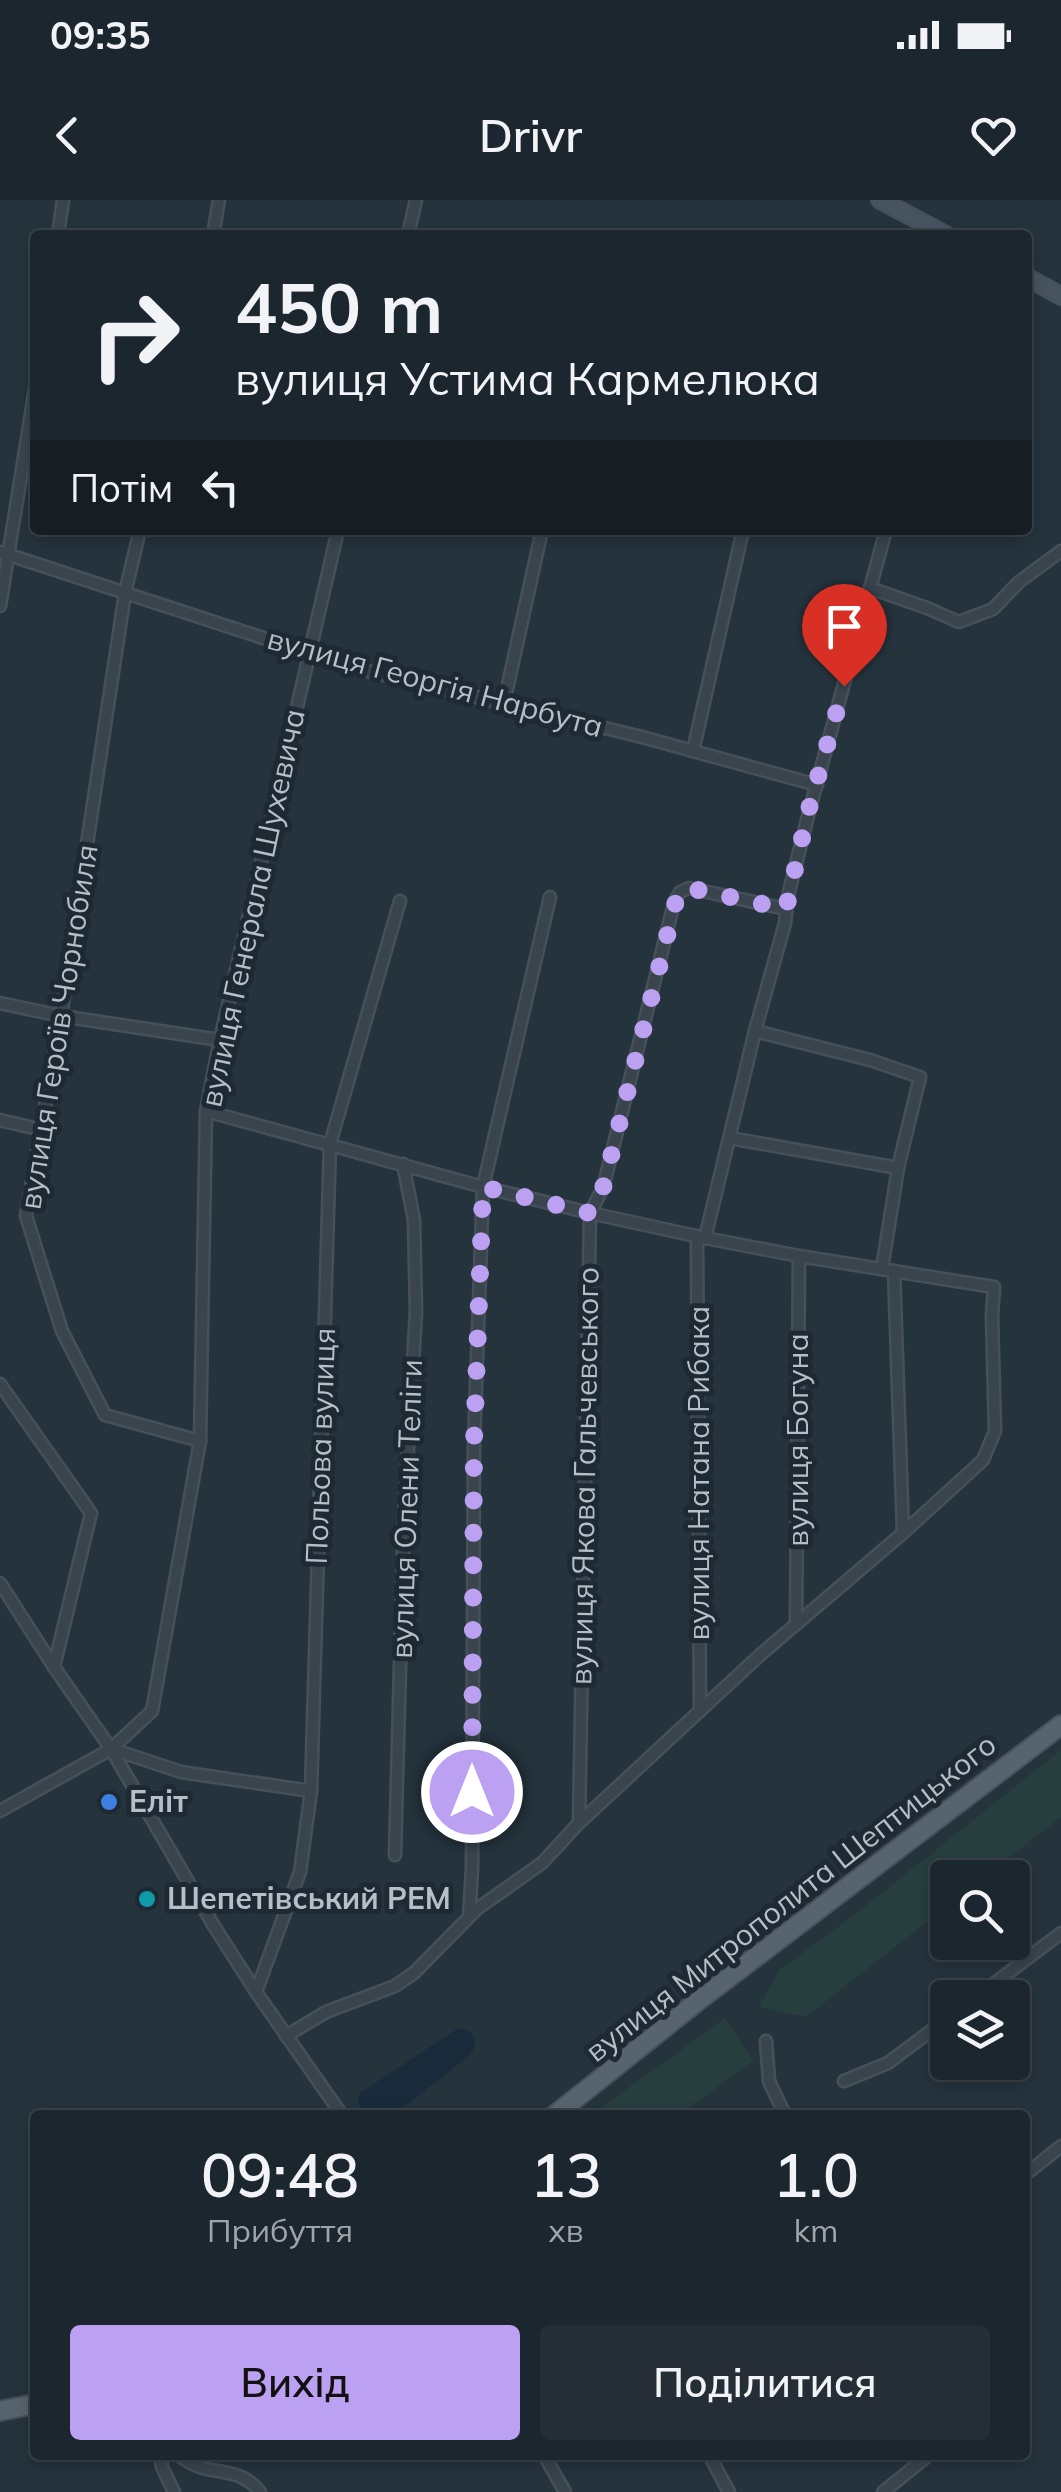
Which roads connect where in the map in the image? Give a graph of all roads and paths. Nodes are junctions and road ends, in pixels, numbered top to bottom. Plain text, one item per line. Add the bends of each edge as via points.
1 (63, 200) edge
2 (219, 200) edge
3 (416, 200) edge
4 (880, 200) edge
5 (59, 230) edge
6 (214, 230) edge
7 (409, 230) edge
8 (937, 230) edge
9 (1032, 280) edge
10 (1061, 296) edge
11 (30, 416) edge
12 (139, 535) edge
13 (337, 535) edge
14 (541, 535) edge
15 (743, 535) edge
16 (885, 535) edge
17 (1061, 551) edge
18 (5, 553) edge
19 (870, 588) junction
20 (125, 592) junction
21 (0, 606) edge
22 (310, 654) junction
23 (504, 703) junction
24 (693, 751) junction
25 (817, 785) junction
26 (550, 897) dead end
27 (400, 901) dead end
28 (786, 909) junction
29 (0, 1003) edge
30 (61, 1016) junction
31 (755, 1031) junction
32 (220, 1040) junction
33 (206, 1111) junction
34 (0, 1120) edge
35 (42, 1130) junction
36 (730, 1138) junction
37 (330, 1144) junction
38 (404, 1164) junction
39 (898, 1168) junction
40 (483, 1187) junction
41 (590, 1213) junction
42 (701, 1237) junction
43 (799, 1256) junction
44 (888, 1270) junction
45 (0, 1384) edge
46 (200, 1441) junction
47 (903, 1533) junction
48 (0, 1583) edge
49 (796, 1623) junction
50 (54, 1666) junction
51 (700, 1711) junction
52 (1061, 1725) edge
53 (112, 1749) junction
54 (312, 1791) junction
55 (0, 1811) edge
56 (580, 1824) junction
57 (395, 1854) dead end
58 (468, 1917) junction
59 (1061, 1933) edge
60 (999, 1980) edge
61 (256, 1992) junction
62 (930, 2032) edge
63 (286, 2036) junction
64 (766, 2041) dead end
65 (844, 2080) dead end
66 (338, 2110) edge
67 (561, 2110) edge
68 (783, 2110) edge
69 (1061, 2146) edge
70 (1030, 2171) edge
71 (30, 2405) edge
72 (0, 2412) edge
73 (161, 2460) edge
74 (186, 2460) edge
75 (547, 2460) edge
76 (712, 2460) edge
77 (923, 2460) edge
78 (174, 2492) edge
79 (260, 2492) edge
80 (565, 2492) edge
81 (729, 2492) edge
82 (883, 2492) edge

1 - 5 street
2 - 6 street
3 - 7 street
4 - 8 main road
9 - 10 main road
11 - 18 street
12 - 20 street, вулиця Героїв Чорнобиля
13 - 22 street, вулиця Генерала Шухевича
14 - 23 street
15 - 24 street
16 - 19 street, вулиця Натана Рибака
17 - 19 street via 993,609 959,622
18 - 20 street, вулиця Георгія Нарбута
18 - 21 street
19 - 25 street, вулиця Натана Рибака
20 - 22 street, вулиця Георгія Нарбута
20 - 30 street, вулиця Героїв Чорнобиля
22 - 23 street, вулиця Георгія Нарбута
22 - 32 street, вулиця Генерала Шухевича
23 - 24 street, вулиця Георгія Нарбута
24 - 25 street, вулиця Георгія Нарбута
25 - 28 street, вулиця Натана Рибака
26 - 40 street
27 - 37 street, Польова вулиця
28 - 31 street, вулиця Натана Рибака
28 - 41 street, вулиця Якова Гальчевського via 689,888 680,892 603,1188
29 - 30 street
30 - 32 street
30 - 35 street, вулиця Героїв Чорнобиля
31 - 36 street, вулиця Натана Рибака
31 - 39 street via 920,1078
32 - 33 street, вулиця Генерала Шухевича
33 - 37 street
33 - 46 street, вулиця Генерала Шухевича
34 - 35 street
35 - 46 street, вулиця Героїв Чорнобиля via 26,1216 62,1331 105,1415
36 - 39 street
36 - 42 street, вулиця Натана Рибака
37 - 38 street
37 - 54 street, Польова вулиця
38 - 40 street
38 - 57 street, вулиця Олени Теліги via 414,1220 416,1312
39 - 44 street
40 - 41 street
40 - 58 street
41 - 42 street
41 - 56 street, вулиця Якова Гальчевського
42 - 43 street
42 - 51 street, вулиця Натана Рибака
43 - 44 street
43 - 49 street, вулиця Богуна
44 - 47 street
44 - 47 street via 994,1287 995,1431 982,1460
45 - 50 street via 91,1512
46 - 53 street, вулиця Генерала Шухевича via 152,1711
47 - 49 street
48 - 50 street
49 - 51 street
50 - 53 street
51 - 56 street
52 - 67 main road, вулиця Митрополита Шептицького
53 - 54 street via 181,1772
53 - 55 street, вулиця Генерала Шухевича
53 - 61 street
54 - 61 street, Польова вулиця via 300,1872
56 - 58 street via 542,1863
58 - 63 street via 395,1986 339,2006
59 - 60 street
61 - 63 street
62 - 65 street via 888,2063
63 - 66 street
64 - 68 street via 769,2080
69 - 70 street
71 - 72 main road
73 - 78 street
74 - 79 street via 245,2476
75 - 80 street
76 - 81 street
77 - 82 street

